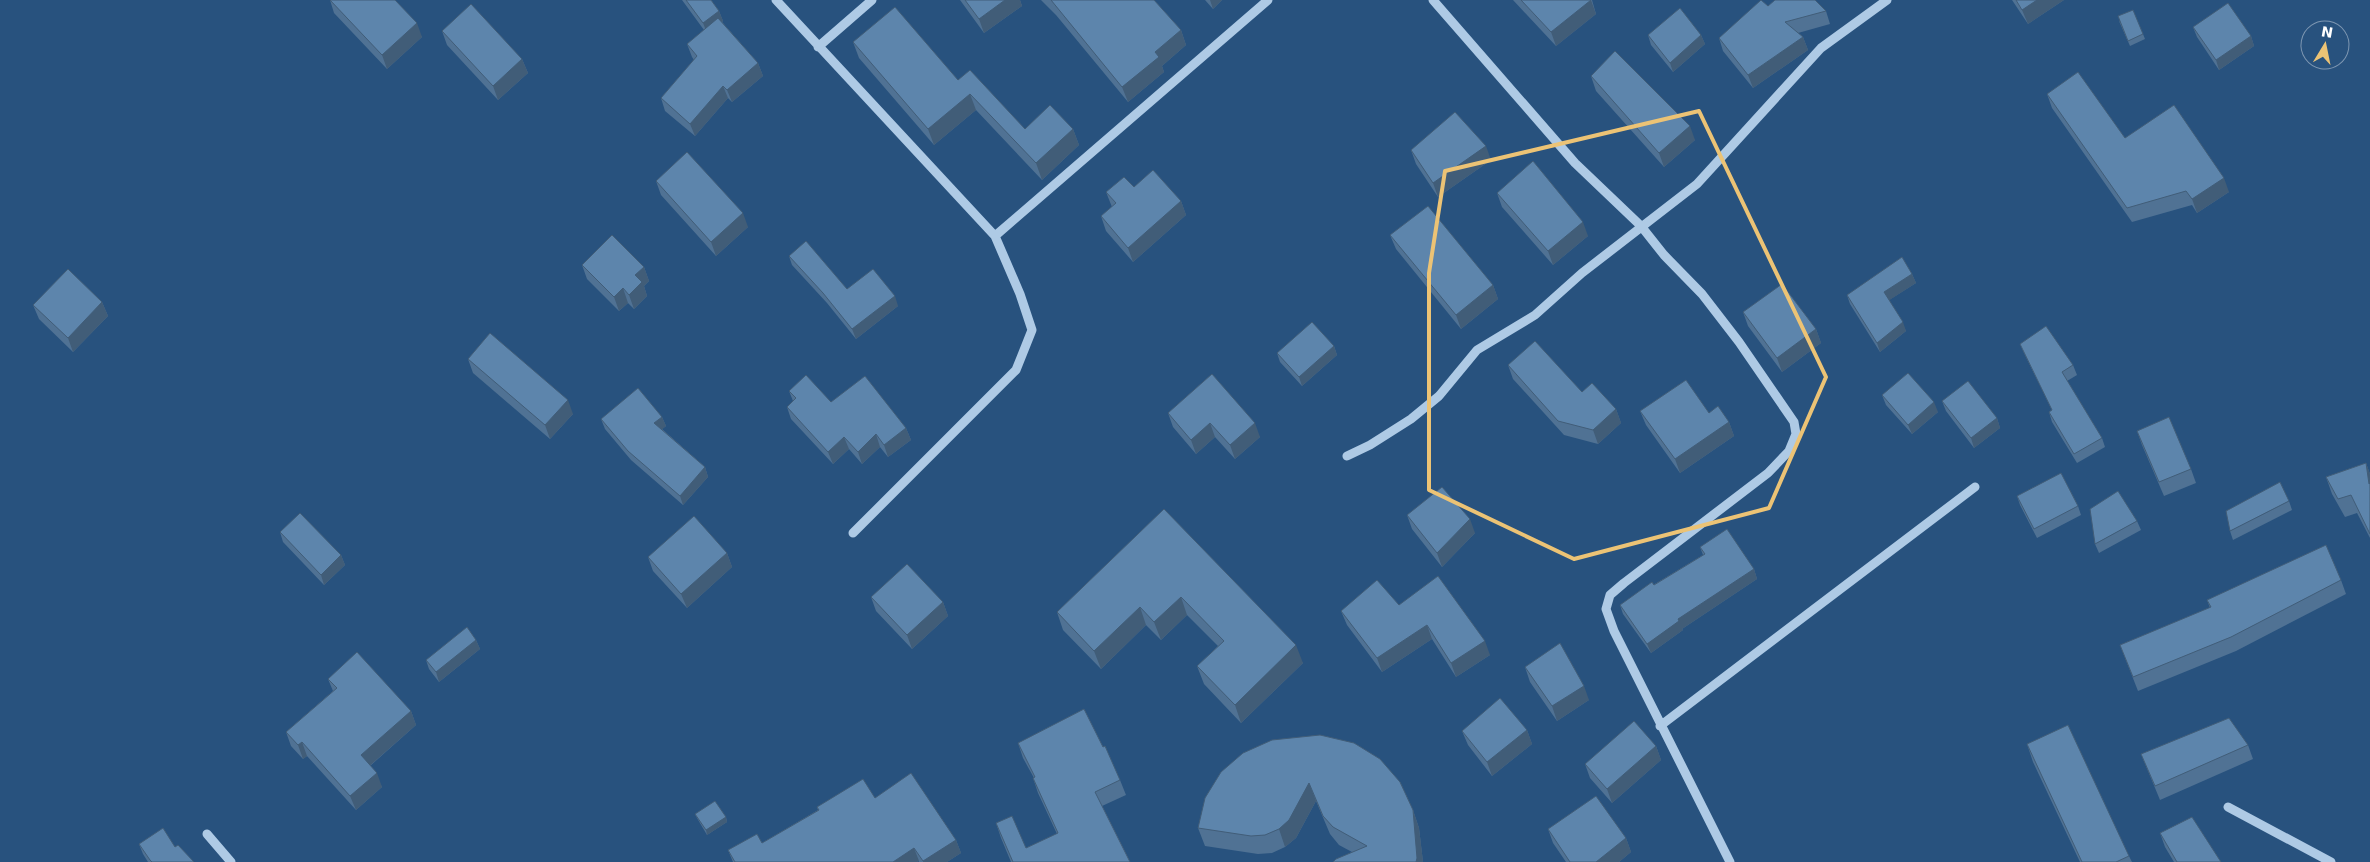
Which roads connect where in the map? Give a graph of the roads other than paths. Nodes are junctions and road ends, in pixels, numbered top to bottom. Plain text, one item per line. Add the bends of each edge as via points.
1 (776, 0) edge
2 (872, 0) edge
3 (1268, 0) edge
4 (1433, 0) edge
5 (1886, 0) edge
6 (818, 47) junction
7 (1641, 226) junction
8 (995, 236) junction
9 (1347, 456) dead end
10 (1975, 487) dead end
11 (853, 533) dead end
12 (1660, 726) junction
13 (2228, 807) dead end
14 (207, 834) dead end
15 (230, 862) edge
16 (1730, 862) edge
17 (2331, 862) edge

1 - 6 street
2 - 6 street
3 - 8 street
4 - 7 street via 1575,163
5 - 7 street via 1821,48 1697,184
6 - 8 street
7 - 9 street via 1535,315 1477,350 1440,396 1411,419
7 - 12 street via 1664,256 1702,294 1739,342 1794,422 1796,434 1789,451 1768,473 1610,595 1606,609 1614,631
8 - 11 street via 1032,330 1016,370
10 - 12 street
12 - 16 street
13 - 17 street
14 - 15 street

